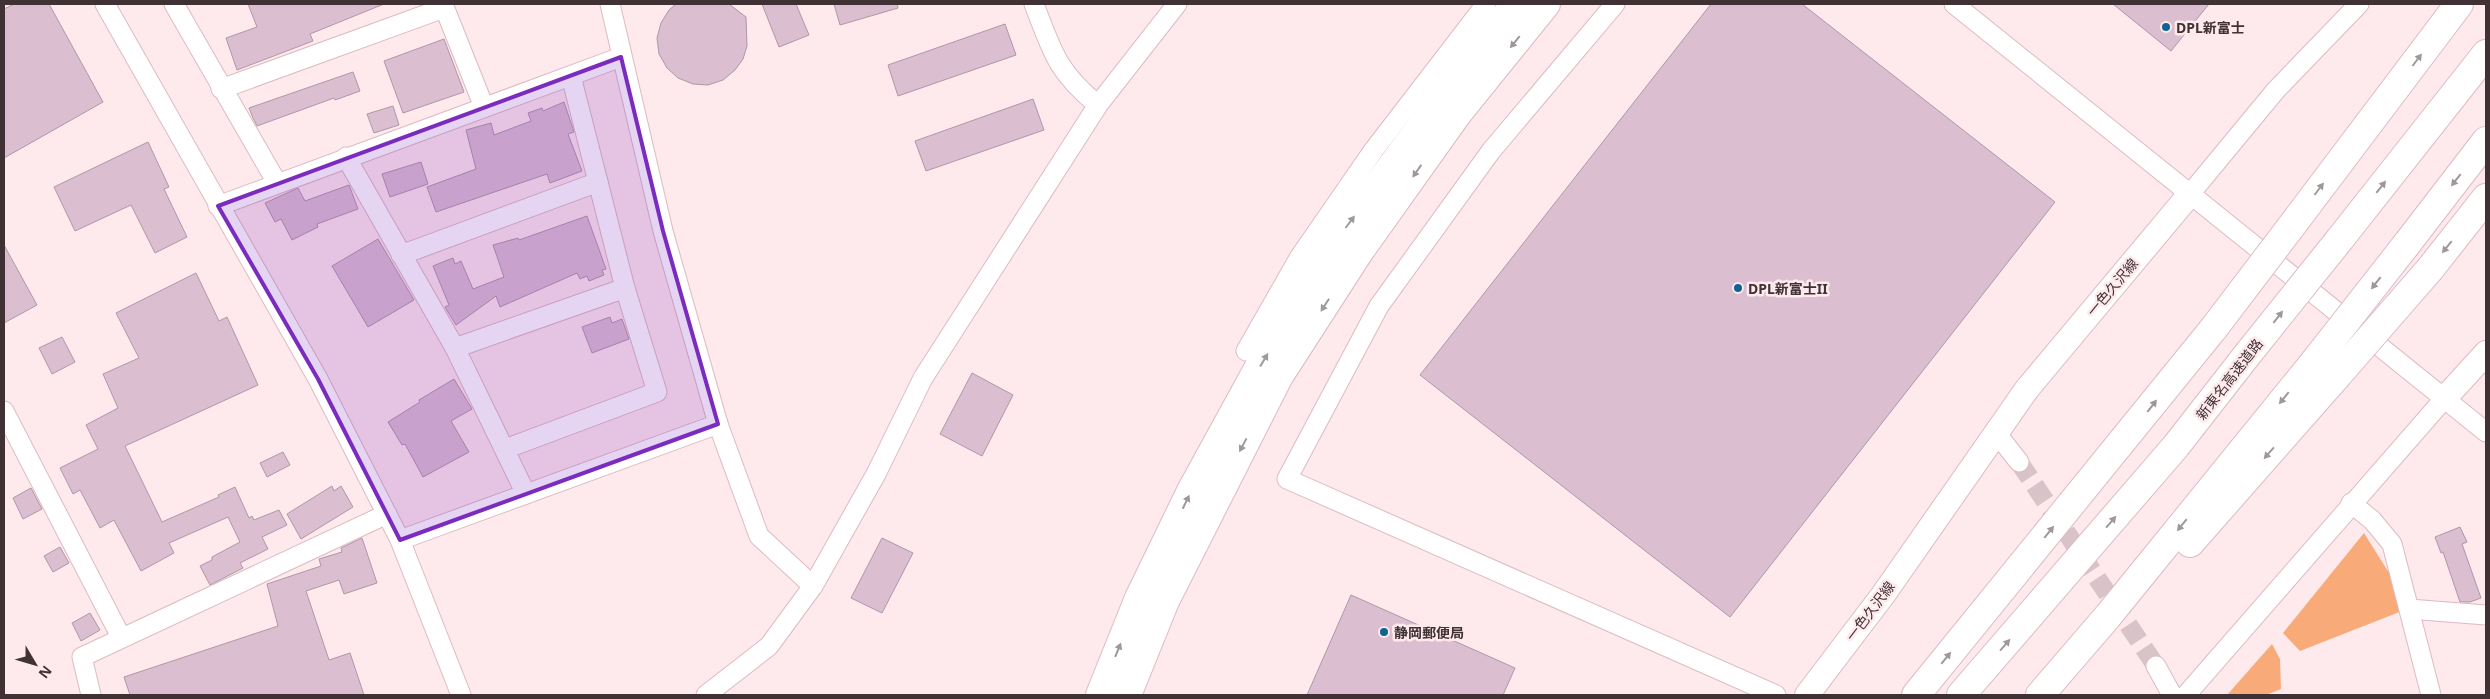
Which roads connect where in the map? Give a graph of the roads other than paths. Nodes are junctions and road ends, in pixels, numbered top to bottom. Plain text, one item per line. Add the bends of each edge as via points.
1 (105, 4) edge
2 (174, 4) edge
3 (610, 4) edge
4 (1034, 4) edge
5 (1177, 4) edge
6 (1486, 4) edge
7 (1515, 4) edge
8 (1546, 4) edge
9 (1615, 4) edge
10 (1954, 4) edge
11 (2359, 4) edge
12 (2459, 4) edge
13 (444, 6) edge
14 (2486, 54) edge
15 (621, 57) junction
16 (570, 76) junction
17 (221, 89) junction
18 (1098, 105) junction
19 (484, 106) junction
20 (2486, 141) edge
21 (346, 157) junction
22 (598, 182) junction
23 (277, 183) junction
24 (2190, 194) junction
25 (2486, 198) edge
26 (218, 206) junction
27 (401, 255) junction
28 (625, 288) junction
29 (456, 348) junction
30 (1246, 351) dead end
31 (2486, 353) edge
32 (2444, 399) junction
33 (4, 411) edge
34 (718, 424) junction
35 (2486, 432) edge
36 (1997, 434) junction
37 (505, 449) junction
38 (2019, 462) tunnel mouth
39 (526, 494) junction
40 (2352, 503) junction
41 (387, 514) junction
42 (400, 540) junction
43 (813, 586) junction
44 (2409, 609) junction
45 (2486, 615) edge
46 (121, 637) junction
47 (2156, 666) tunnel mouth
48 (91, 695) edge
49 (461, 695) edge
50 (706, 695) edge
51 (1100, 695) edge
52 (1127, 695) edge
53 (1776, 695) edge
54 (1807, 695) edge
55 (1916, 695) edge
56 (1961, 695) edge
57 (2040, 695) edge
58 (2050, 695) edge
59 (2172, 695) edge
60 (2186, 695) edge
61 (2431, 695) edge

1 - 26 street
2 - 17 street
3 - 15 street
4 - 18 street via 1065,74
5 - 18 street
6 - 30 street via 1373,151 1299,258
51 -> 7 highway via 1139,598 1191,491 1259,367 1336,241
8 -> 52 highway via 1452,120 1359,252 1279,376 1165,601
9 - 53 street via 1491,151 1379,306 1287,479
10 - 24 street
11 - 24 street via 2276,90
55 -> 12 highway, bridge via 2214,328
13 - 17 street
13 - 19 street
56 -> 14 highway, 新東名高速道路, bridge via 2176,446
15 - 16 street
15 - 34 street via 663,231
16 - 19 street
16 - 22 street
17 - 23 street
18 - 43 street via 923,378 876,474
19 - 21 street
20 -> 57 highway, bridge via 2315,360
21 - 23 street
21 - 27 street
22 - 27 street
22 - 28 street
23 - 26 street
24 - 32 street
24 - 36 main road, 一色久沢線 via 2026,389
25 -> 58 highway, bridge via 2430,269 2336,377 2143,597
26 - 41 street via 318,379
27 - 29 street
28 - 29 street
28 - 37 street via 657,392
29 - 37 street
31 - 32 main road
32 - 35 street
32 - 40 street
33 - 46 street
34 - 39 street
34 - 43 street via 759,536
36 - 38 street
36 - 54 main road, 一色久沢線 via 1884,595
37 - 39 street
39 - 42 street
40 - 44 street via 2392,544
40 - 60 street
41 - 42 street
41 - 46 street
42 - 49 street
43 - 50 street via 769,646
44 - 45 street
44 - 61 street
46 - 48 street via 82,657
47 - 59 street

